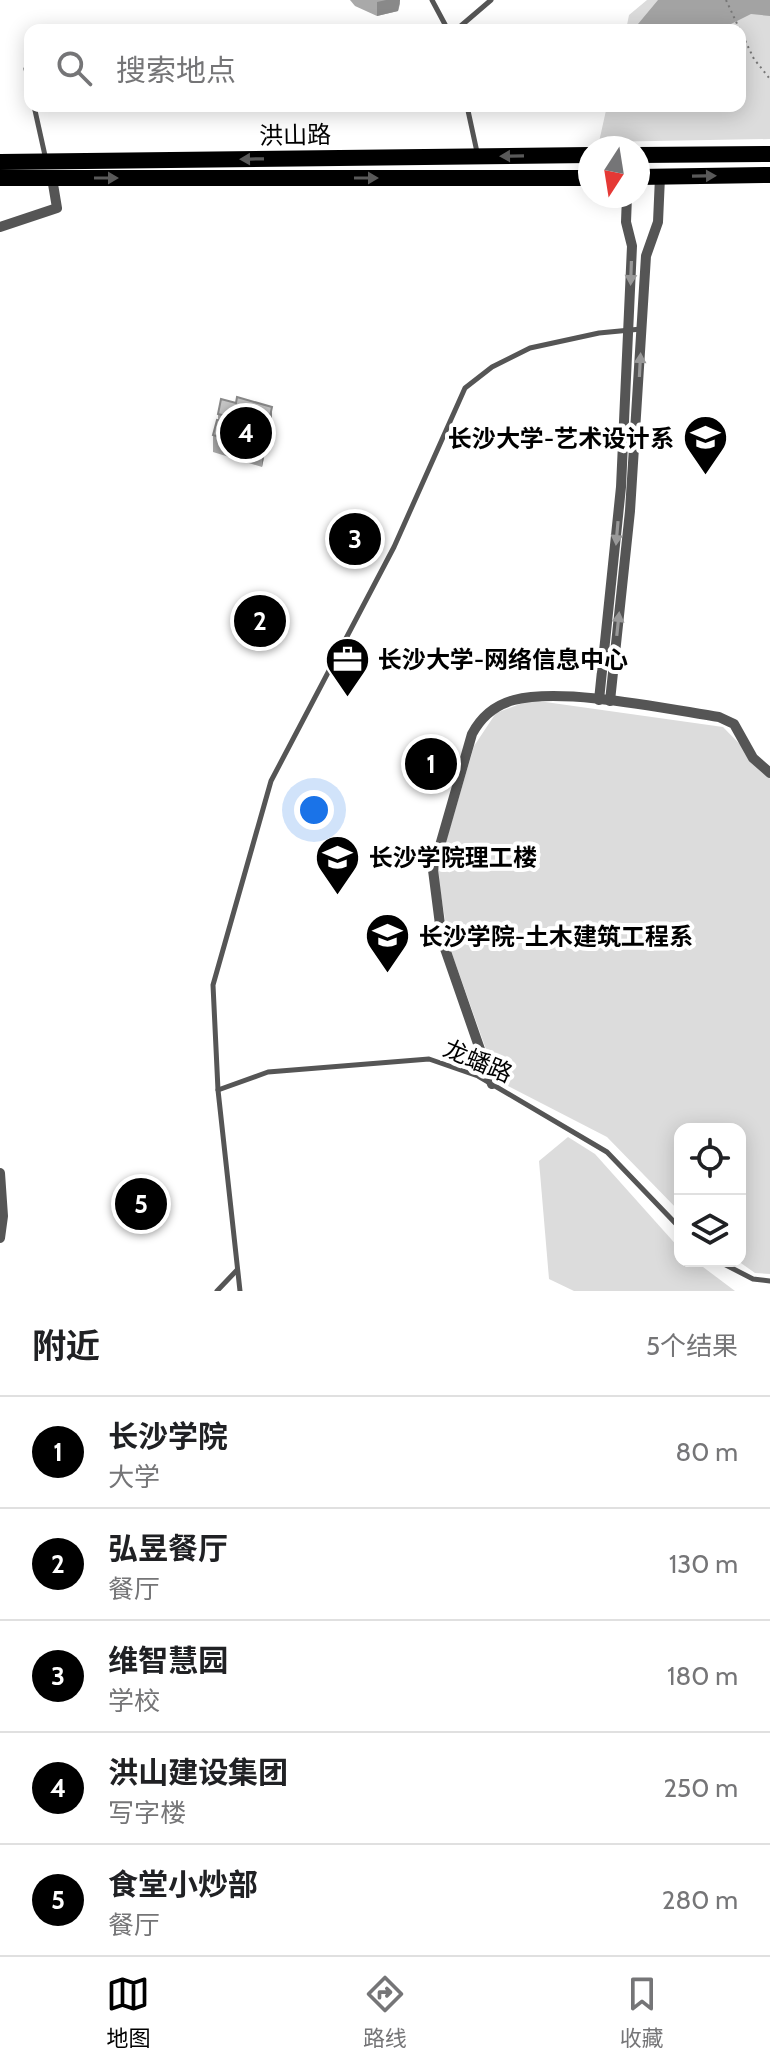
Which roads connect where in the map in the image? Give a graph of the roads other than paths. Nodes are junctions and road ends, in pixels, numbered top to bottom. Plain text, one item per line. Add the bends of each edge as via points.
1 (432, 0) edge
2 (491, 0) edge
3 (445, 24) edge
4 (463, 24) edge
5 (35, 112) edge
6 (468, 112) edge
7 (770, 154) edge
8 (578, 155) edge
9 (650, 155) edge
10 (478, 157) junction
11 (0, 162) edge
12 (49, 170) junction
13 (770, 175) edge
14 (650, 177) edge
15 (660, 177) junction
16 (0, 178) edge
17 (578, 178) edge
18 (627, 208) edge
19 (0, 227) edge
20 (642, 329) junction
21 (629, 330) junction
22 (604, 700) junction
23 (770, 773) edge
24 (492, 1084) junction
25 (218, 1090) junction
26 (0, 1173) edge
27 (674, 1222) edge
28 (0, 1238) edge
29 (730, 1267) edge
30 (237, 1269) junction
31 (770, 1281) edge
32 (217, 1291) edge
33 (240, 1291) edge

1 - 3 lane
2 - 4 lane
5 - 12 lane
6 - 10 lane
7 - 9 main road
8 -> 10 main road, 洪山路
10 -> 12 main road, 洪山路
11 - 12 main road, 洪山路
12 - 16 main road, 洪山路
12 -> 17 main road, 洪山路
12 - 19 street via 57,208
15 -> 13 main road
14 - 15 main road
15 - 20 street via 658,222 646,256
18 -> 21 street via 632,246
20 - 21 lane
22 -> 20 street via 630,511
21 -> 22 street
21 - 25 lane via 530,348 465,388 394,547 271,781 213,985
22 - 23 street via 727,719
22 - 24 street via 527,698 511,700 487,714 472,734 435,857 442,940
24 - 25 lane, 龙蟠路 via 429,1059 408,1059 268,1072
24 - 27 lane, 龙蟠路 via 607,1152
25 - 30 lane
26 - 28 street
29 - 31 lane
30 - 32 lane
30 - 33 lane

